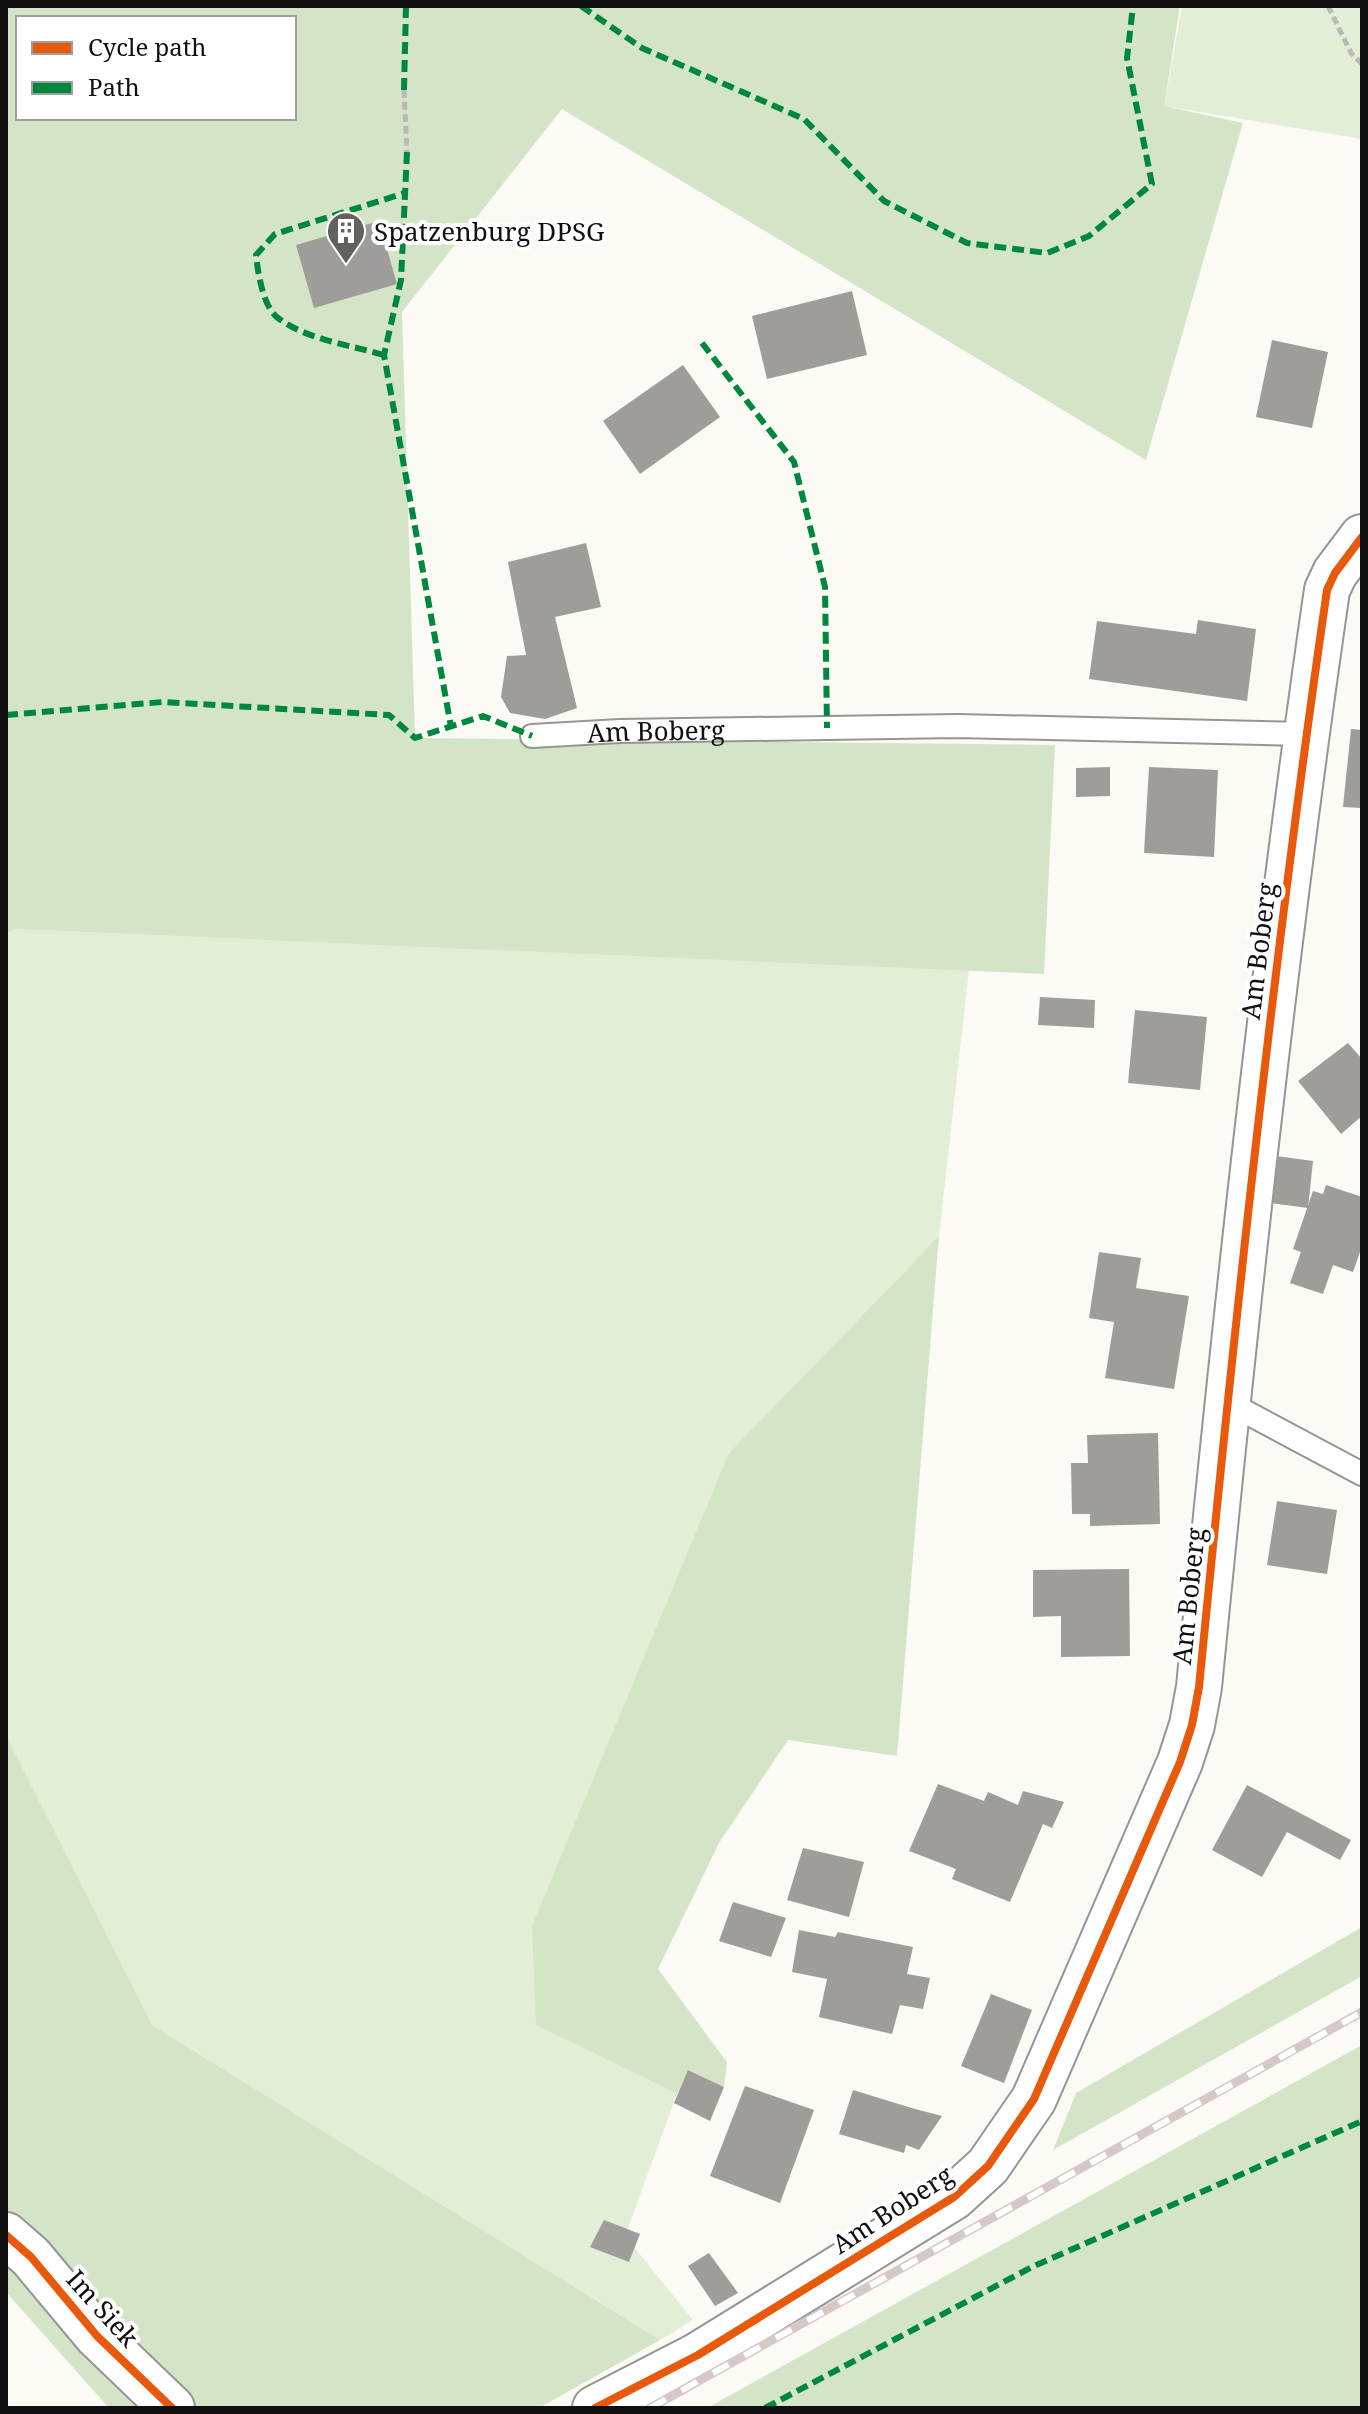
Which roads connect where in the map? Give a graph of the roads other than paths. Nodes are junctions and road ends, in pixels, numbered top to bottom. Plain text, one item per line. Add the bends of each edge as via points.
1 (1362, 537) edge
2 (1306, 734) junction
3 (532, 736) dead end
4 (1227, 1402) junction
5 (1362, 1474) edge
6 (6, 2235) edge
7 (172, 2408) edge
8 (595, 2408) edge

1 - 2 street, Am Boberg via 1327,590
2 - 3 lane, Am Boberg via 958,726
2 - 4 street, Am Boberg
4 - 5 lane
4 - 8 street, Am Boberg via 1192,1725 1041,2085 1020,2123 988,2166 954,2197 698,2355
6 - 7 street, Im Siek via 97,2336

